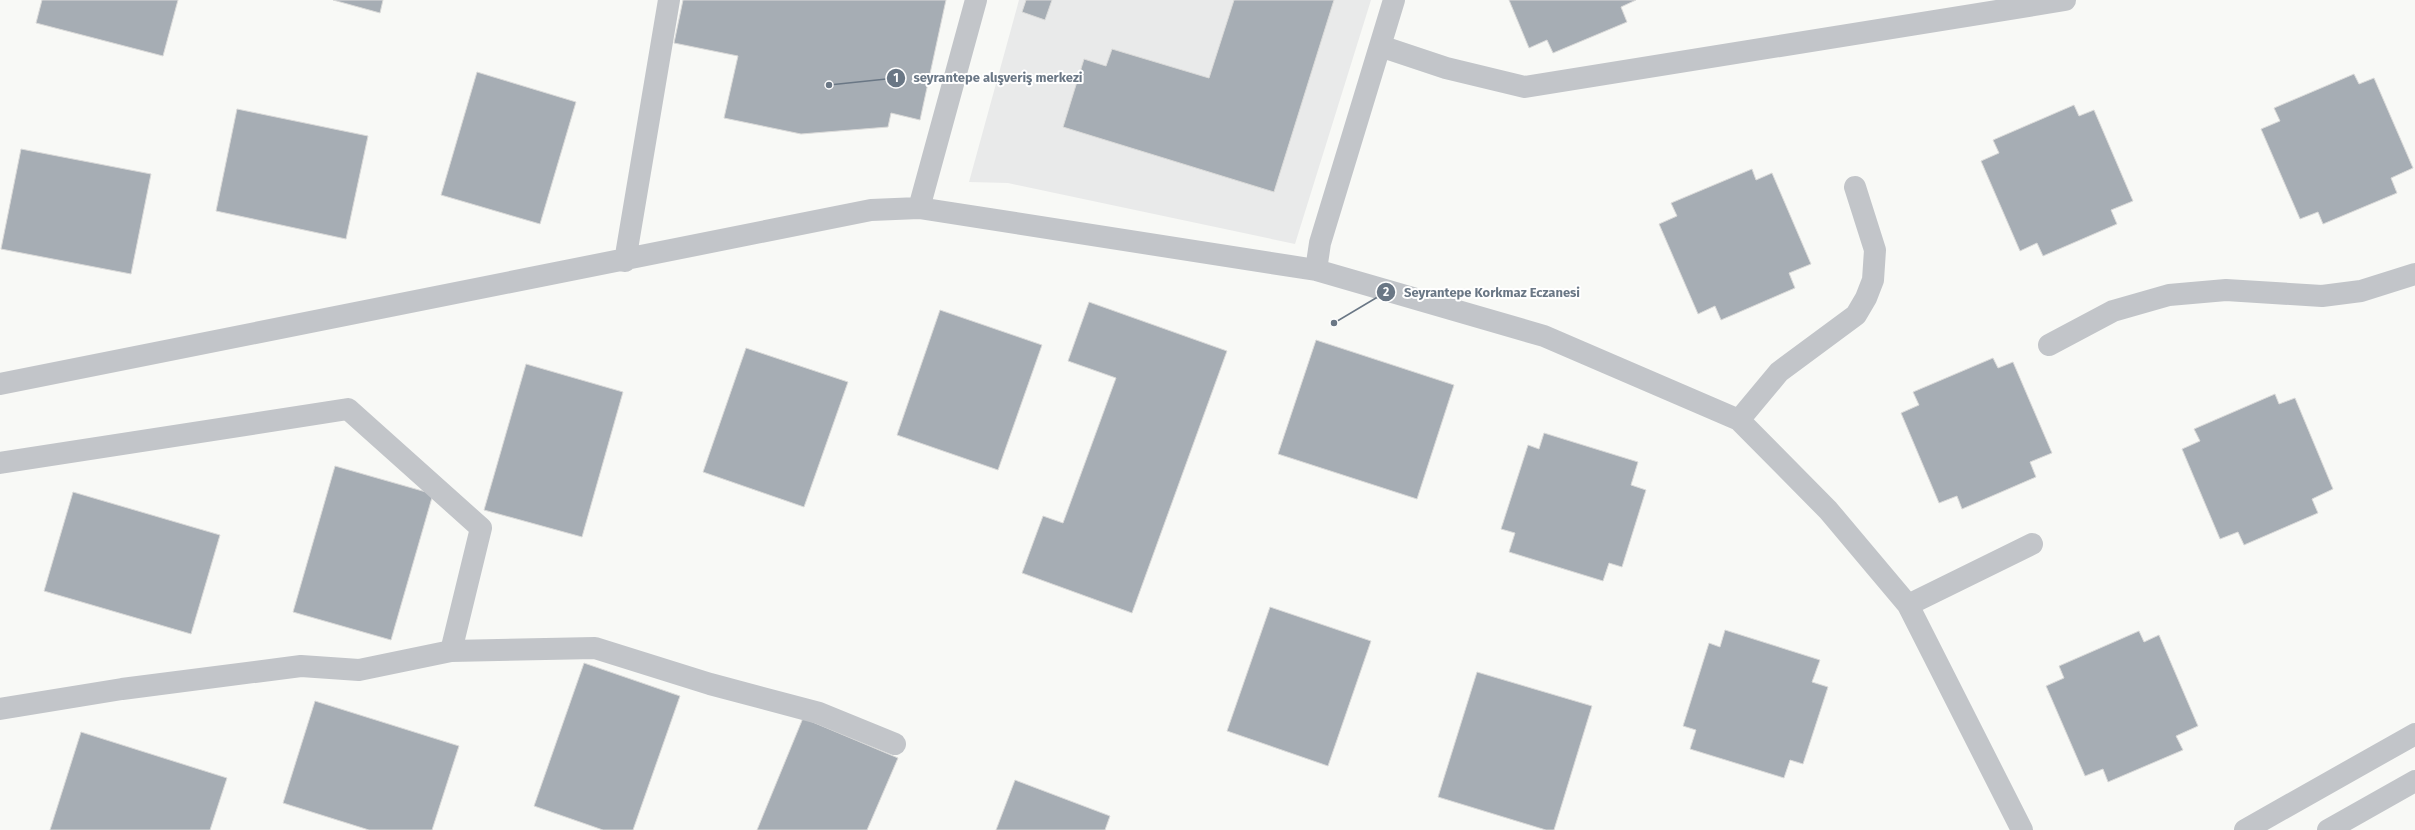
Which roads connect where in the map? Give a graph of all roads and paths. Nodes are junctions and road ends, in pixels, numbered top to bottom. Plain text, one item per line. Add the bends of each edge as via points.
1 (669, 0) edge
2 (976, 0) edge
3 (1394, 0) edge
4 (2065, 0) edge
5 (1380, 46) junction
6 (1855, 187) dead end
7 (919, 208) junction
8 (625, 261) junction
9 (1316, 270) junction
10 (2415, 274) edge
11 (2048, 345) dead end
12 (0, 384) edge
13 (1739, 420) junction
14 (0, 463) edge
15 (2032, 544) dead end
16 (1908, 605) junction
17 (451, 651) junction
18 (0, 709) edge
19 (2415, 734) edge
20 (895, 744) dead end
21 (2415, 781) edge
22 (2022, 830) edge
23 (2245, 830) edge
24 (2328, 830) edge

1 - 8 street
2 - 7 street
3 - 5 street
4 - 5 street via 1525,87 1446,68
5 - 9 street via 1320,243
6 - 13 street via 1875,250 1873,280 1866,298 1856,315 1780,372
7 - 8 street via 871,210
7 - 9 street
8 - 12 street
9 - 13 street via 1544,336
10 - 11 street via 2361,290 2322,296 2226,290 2169,295 2113,311
13 - 16 street via 1828,510
14 - 17 street via 348,409 481,528
15 - 16 street
16 - 22 street
17 - 18 street via 359,670 301,666 122,689
17 - 20 street via 595,648 710,684 819,713
19 - 23 street
21 - 24 street

